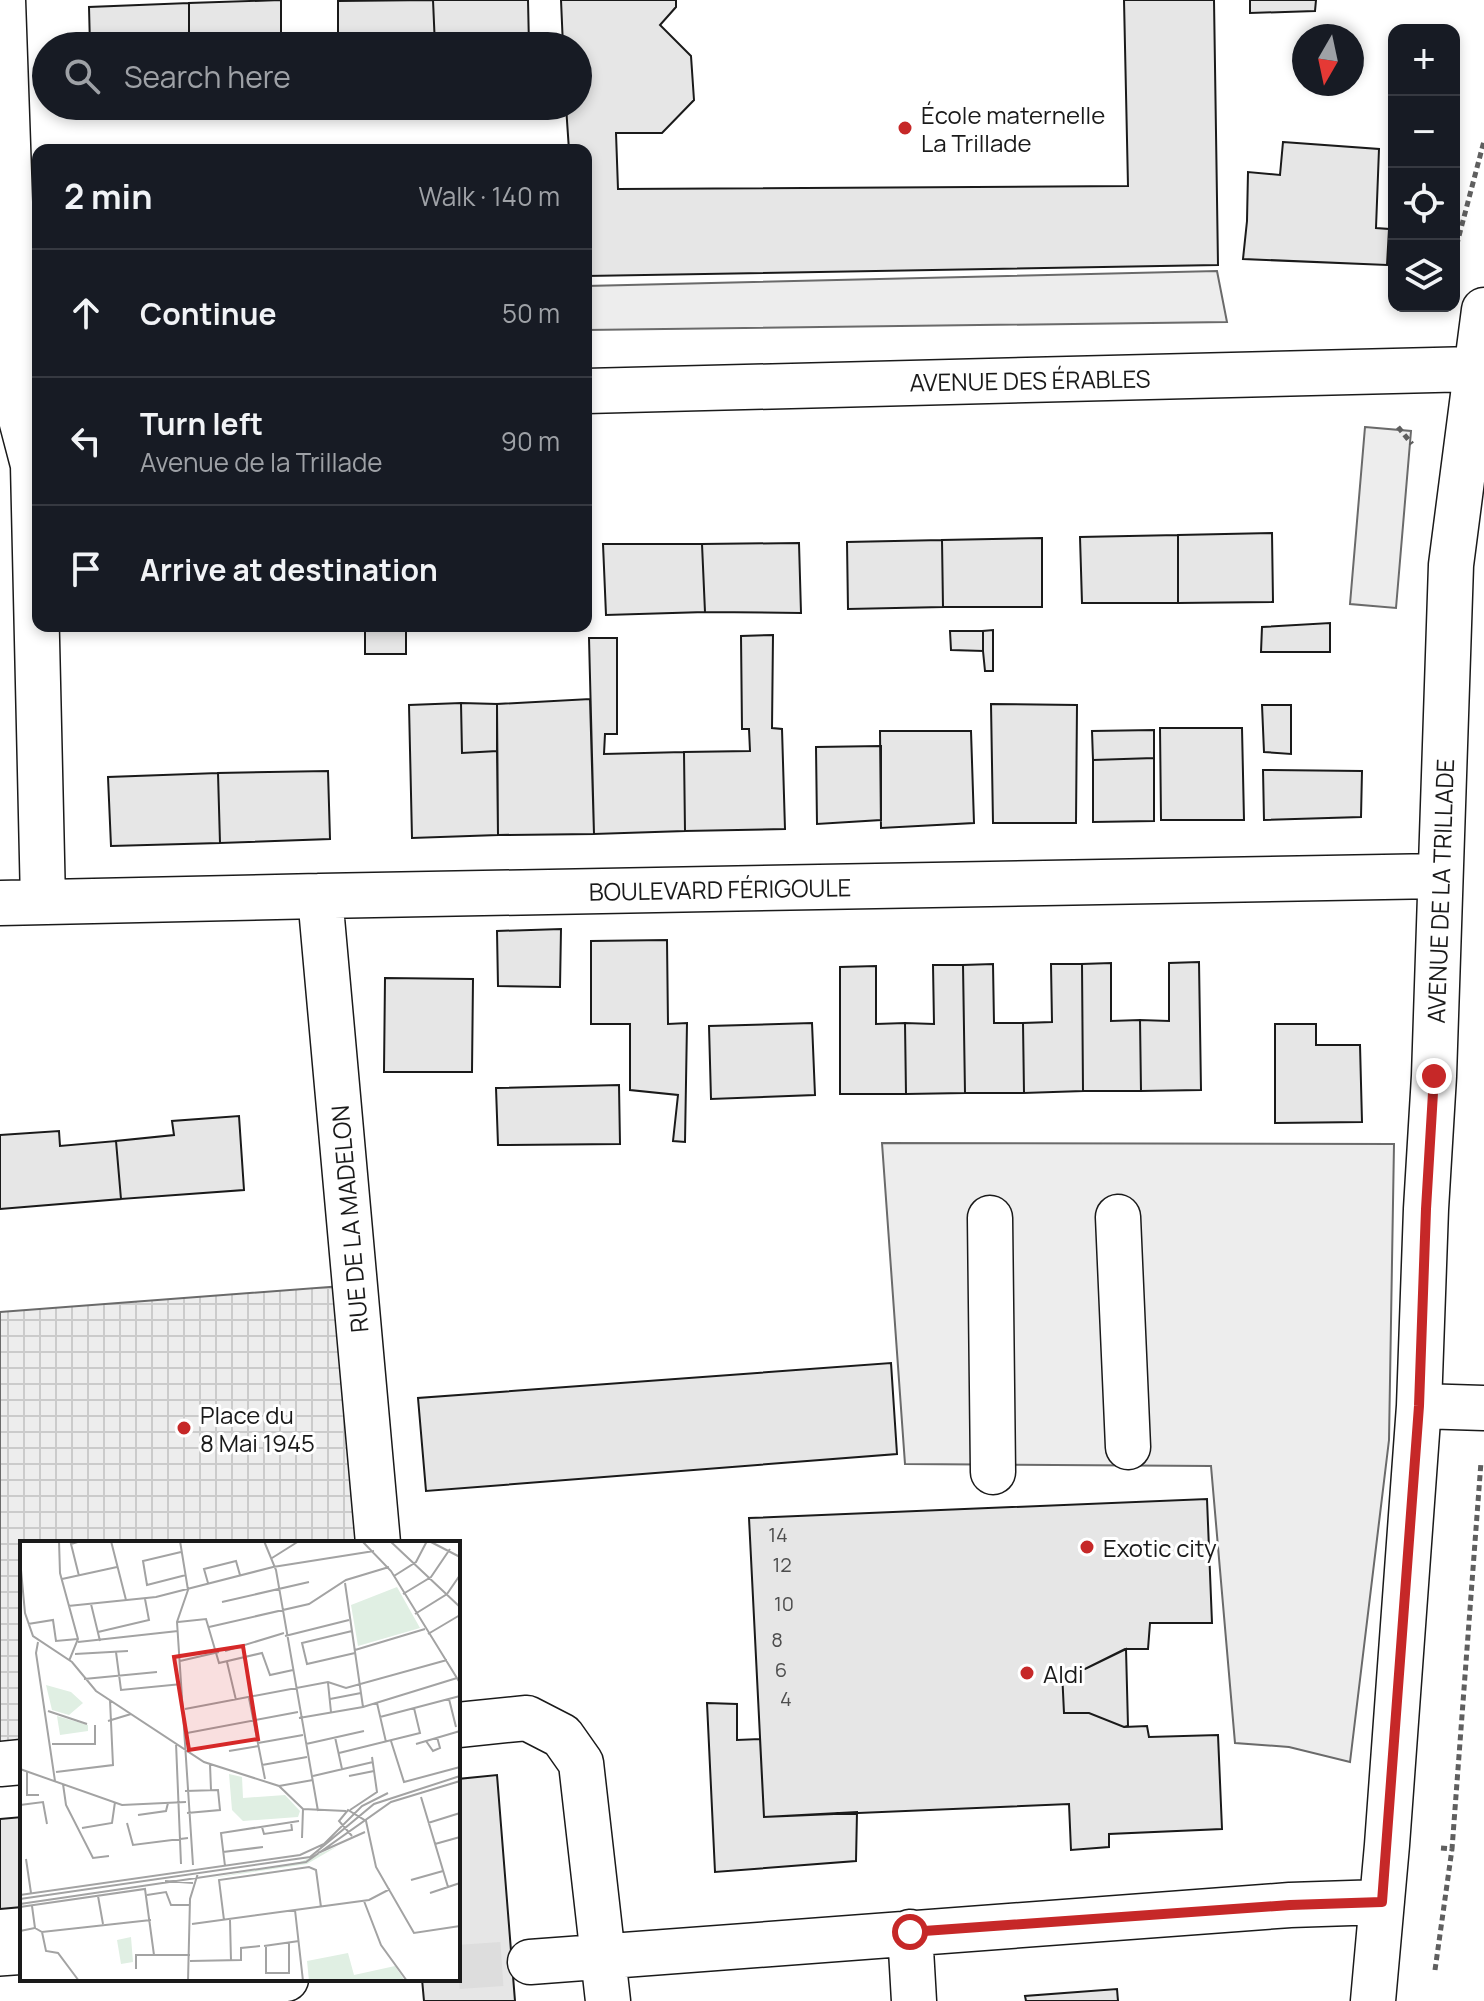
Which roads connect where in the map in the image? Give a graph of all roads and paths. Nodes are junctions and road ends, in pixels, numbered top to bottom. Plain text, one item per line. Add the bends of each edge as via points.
1 (3, 0) edge
2 (1484, 141) edge
3 (1458, 240) edge
4 (1484, 310) edge
5 (1475, 369) junction
6 (592, 391) edge
7 (18, 404) edge
8 (32, 461) edge
9 (37, 632) edge
10 (1440, 876) junction
11 (320, 896) junction
12 (43, 902) junction
13 (0, 903) edge
14 (1118, 1217) dead end
15 (990, 1218) dead end
16 (1419, 1406) junction
17 (1484, 1408) edge
18 (1128, 1447) dead end
19 (1482, 1455) dead end
20 (993, 1472) dead end
21 (378, 1541) edge
22 (460, 1725) edge
23 (20, 1762) edge
24 (0, 1764) edge
25 (1387, 1845) junction
26 (1452, 1849) junction
27 (1382, 1902) junction
28 (910, 1932) junction
29 (603, 1957) junction
30 (530, 1962) tunnel mouth
31 (1435, 1971) dead end
32 (257, 1981) edge
33 (0, 1999) edge
34 (608, 2001) edge
35 (914, 2001) edge
36 (1373, 2001) edge

1 - 7 street
2 - 3 path
4 - 5 street, AVENUE DE LA TRILLADE
5 - 6 street, AVENUE DES ÉRABLES
5 - 10 street, AVENUE DE LA TRILLADE via 1451,565
7 - 8 street
9 - 12 street
10 - 11 street, BOULEVARD FÉRIGOULE
10 - 16 street, AVENUE DE LA TRILLADE
11 - 12 street, BOULEVARD FÉRIGOULE
11 - 21 street, RUE DE LA MADELON
12 - 13 street, BOULEVARD FÉRIGOULE
14 - 18 street
15 - 20 street
16 - 17 street
16 - 25 street, AVENUE DE LA TRILLADE
19 - 26 path
22 - 29 street via 527,1718 562,1736 581,1763
23 - 24 street
25 - 26 path
25 - 27 street, AVENUE DE LA TRILLADE
26 - 31 path
27 - 28 street
27 - 36 street, AVENUE DE LA TRILLADE
28 - 29 street
28 - 35 street
29 - 30 street
29 - 34 street
32 - 33 street

